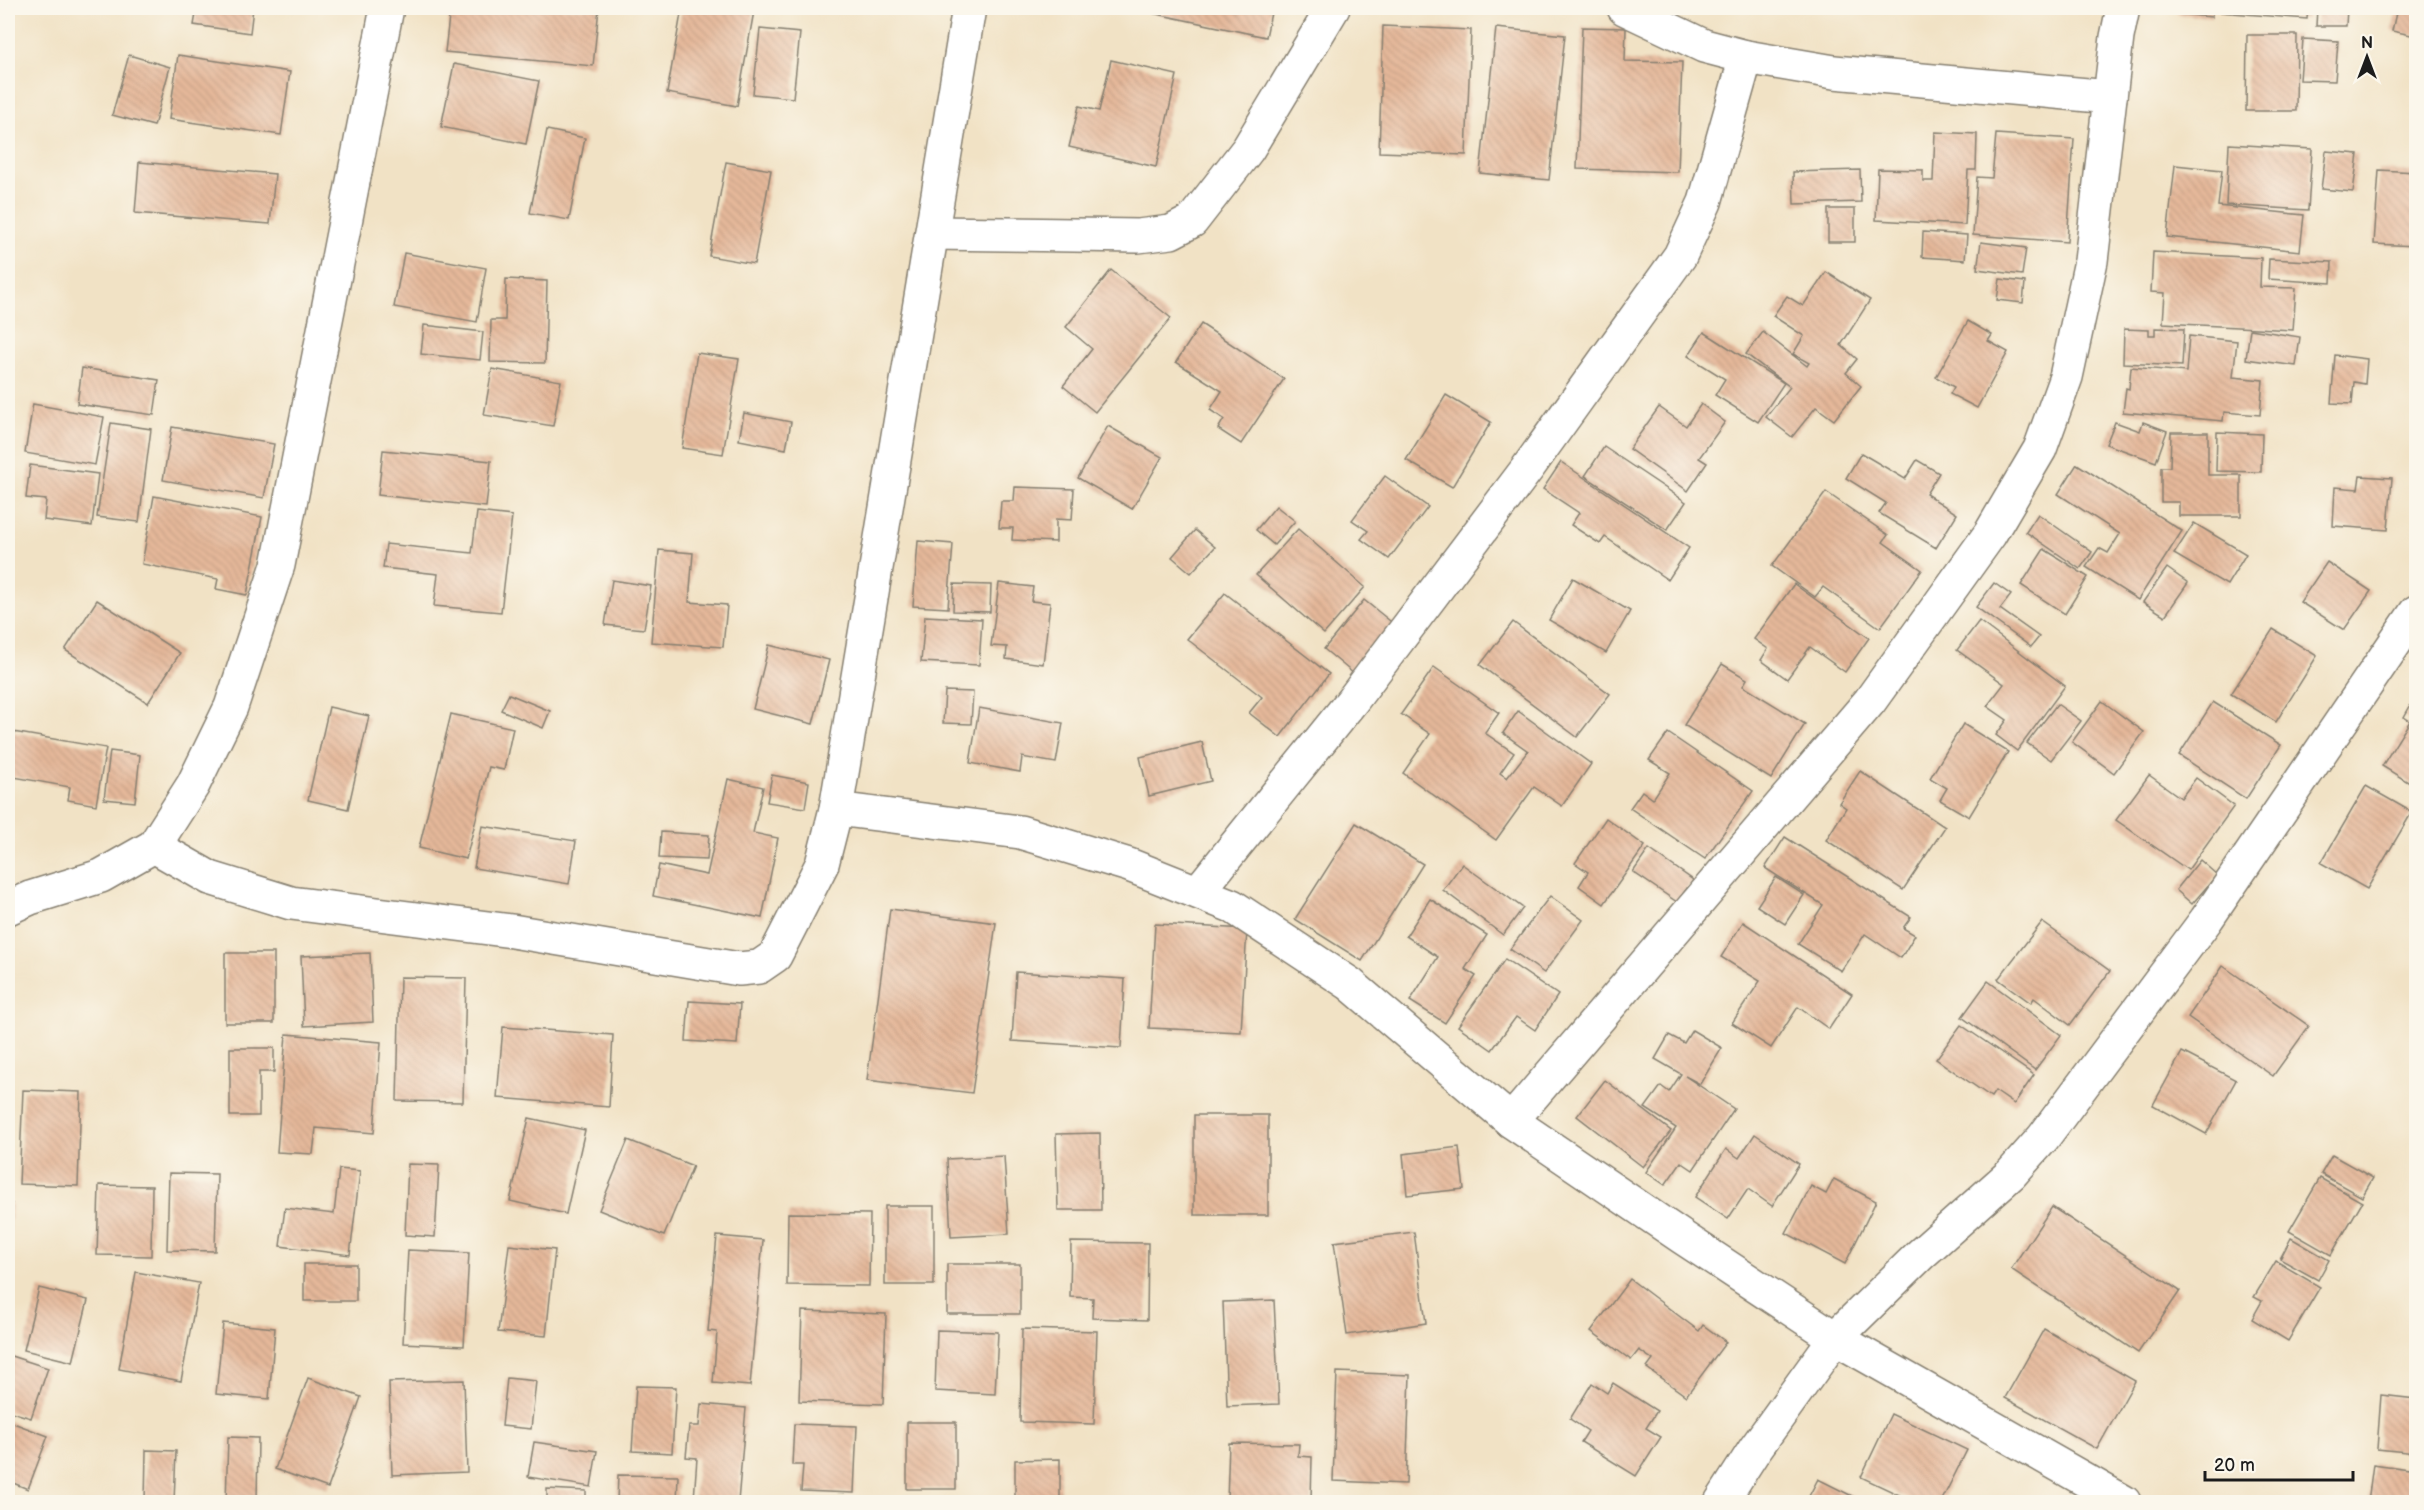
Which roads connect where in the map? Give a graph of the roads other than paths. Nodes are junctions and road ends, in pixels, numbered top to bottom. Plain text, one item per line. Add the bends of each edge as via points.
1 (387, 8) edge
2 (969, 8) edge
3 (1333, 8) edge
4 (1624, 8) edge
5 (2122, 8) edge
6 (1746, 57) junction
7 (2110, 97) junction
8 (932, 232) junction
9 (2416, 612) edge
10 (836, 809) junction
11 (154, 846) junction
12 (1198, 892) junction
13 (8, 908) edge
14 (1511, 1121) junction
15 (1835, 1338) junction
16 (1721, 1503) edge
17 (2124, 1503) edge

1 - 11 street via 278,565 231,707 193,785
2 - 8 street
3 - 8 street via 1248,149 1192,221 1172,232 1138,236
4 - 6 street via 1704,46
5 - 7 street
6 - 7 street via 1834,72
6 - 12 street via 1705,202 1680,256 1527,469 1373,673
7 - 14 street via 2091,261 2066,377 2040,449 1990,534 1870,701
8 - 10 street
9 - 15 street via 2206,920 2043,1138 2011,1174
10 - 11 street via 822,864 775,956 759,967 739,969 512,931 291,903 210,878
10 - 12 street via 1020,832 1129,865
11 - 13 street via 101,876
12 - 14 street via 1232,906 1350,984
14 - 15 street
15 - 16 street
15 - 17 street

